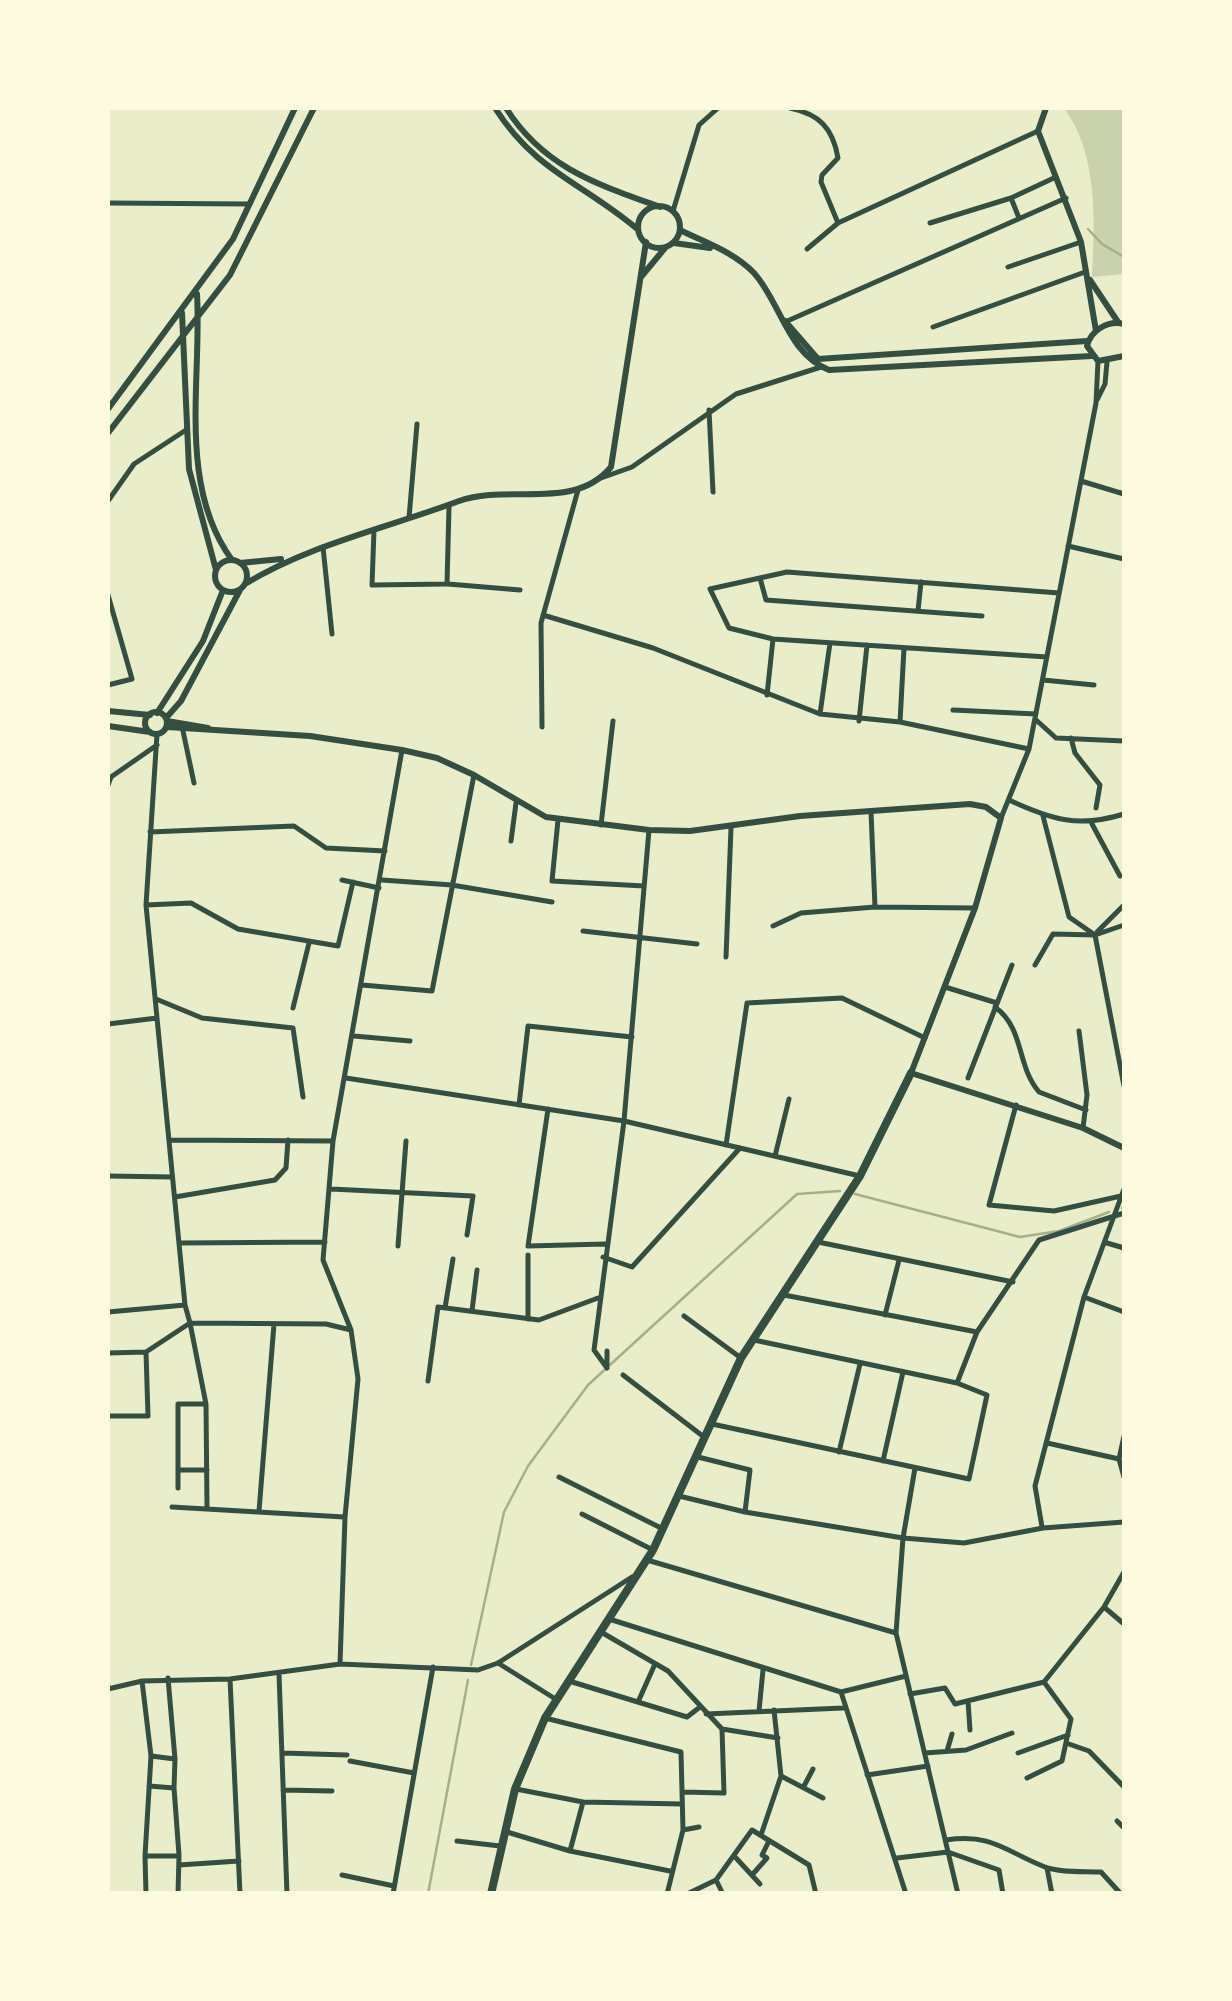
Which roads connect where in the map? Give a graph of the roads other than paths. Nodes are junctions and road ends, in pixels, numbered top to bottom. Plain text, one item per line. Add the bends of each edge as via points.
1 (295, 108) edge
2 (314, 108) edge
3 (495, 108) edge
4 (506, 108) edge
5 (718, 108) edge
6 (790, 108) edge
7 (1046, 108) edge
8 (1038, 131) junction
9 (1056, 177) junction
10 (261, 180) junction
11 (278, 186) junction
12 (1012, 198) junction
13 (1066, 198) junction
14 (108, 203) edge
15 (250, 204) junction
16 (660, 207) junction
17 (672, 211) junction
18 (1019, 218) junction
19 (838, 223) junction
20 (930, 224) dead end
21 (636, 228) junction
22 (680, 230) junction
23 (646, 242) junction
24 (1080, 242) junction
25 (674, 243) junction
26 (665, 248) junction
27 (716, 248) junction
28 (808, 250) dead end
29 (1008, 268) dead end
30 (1089, 275) junction
31 (640, 278) junction
32 (197, 293) junction
33 (778, 312) junction
34 (182, 313) junction
35 (198, 316) junction
36 (785, 321) junction
37 (1121, 323) edge
38 (933, 327) dead end
39 (186, 330) junction
40 (1096, 331) junction
41 (790, 334) junction
42 (1088, 341) junction
43 (985, 351) junction
44 (900, 354) junction
45 (1124, 357) edge
46 (1099, 360) junction
47 (984, 362) junction
48 (901, 364) junction
49 (821, 367) junction
50 (108, 409) edge
51 (709, 410) junction
52 (418, 424) dead end
53 (198, 425) junction
54 (187, 429) junction
55 (108, 433) edge
56 (602, 478) junction
57 (1081, 480) junction
58 (578, 490) junction
59 (203, 492) junction
60 (713, 492) dead end
61 (193, 494) junction
62 (1124, 494) edge
63 (108, 501) edge
64 (449, 507) junction
65 (409, 518) junction
66 (374, 530) junction
67 (1068, 546) junction
68 (323, 547) junction
69 (288, 558) junction
70 (1124, 559) edge
71 (236, 562) junction
72 (216, 570) junction
73 (760, 578) junction
74 (921, 582) junction
75 (447, 584) junction
76 (243, 586) junction
77 (223, 590) junction
78 (520, 590) dead end
79 (1059, 592) junction
80 (108, 595) edge
81 (918, 611) junction
82 (543, 615) junction
83 (982, 616) dead end
84 (332, 634) dead end
85 (773, 639) junction
86 (830, 643) junction
87 (867, 645) junction
88 (904, 648) junction
89 (1047, 657) junction
90 (1042, 680) junction
91 (108, 684) edge
92 (1094, 685) dead end
93 (767, 694) junction
94 (953, 710) dead end
95 (108, 711) edge
96 (154, 714) junction
97 (820, 714) junction
98 (1036, 716) junction
99 (860, 721) junction
100 (166, 722) junction
101 (612, 722) dead end
102 (900, 722) junction
103 (108, 726) edge
104 (542, 726) dead end
105 (183, 731) junction
106 (219, 732) junction
107 (154, 733) junction
108 (1070, 738) junction
109 (1124, 740) edge
110 (157, 745) junction
111 (1030, 749) junction
112 (402, 750) junction
113 (474, 775) junction
114 (194, 783) dead end
115 (108, 785) edge
116 (1009, 800) junction
117 (516, 803) junction
118 (1096, 808) dead end
119 (871, 809) junction
120 (1124, 814) edge
121 (1043, 816) junction
122 (1001, 818) junction
123 (558, 820) junction
124 (601, 824) junction
125 (1092, 824) junction
126 (730, 828) junction
127 (650, 830) junction
128 (149, 832) junction
129 (512, 841) dead end
130 (385, 852) junction
131 (1120, 876) dead end
132 (342, 880) dead end
133 (353, 882) junction
134 (380, 884) junction
135 (452, 885) junction
136 (644, 886) junction
137 (552, 902) dead end
138 (146, 905) junction
139 (1124, 905) edge
140 (875, 906) junction
141 (975, 908) junction
142 (1124, 925) edge
143 (772, 926) dead end
144 (583, 932) dead end
145 (1095, 934) junction
146 (640, 937) junction
147 (310, 942) junction
148 (698, 944) dead end
149 (726, 957) dead end
150 (1012, 964) dead end
151 (1035, 965) dead end
152 (362, 985) junction
153 (946, 988) junction
154 (155, 998) junction
155 (996, 1005) junction
156 (293, 1008) dead end
157 (157, 1018) junction
158 (108, 1024) edge
159 (1080, 1031) dead end
160 (354, 1036) junction
161 (632, 1036) junction
162 (925, 1038) junction
163 (410, 1041) dead end
164 (1123, 1066) edge
165 (911, 1072) junction
166 (346, 1078) junction
167 (968, 1078) dead end
168 (1124, 1086) edge
169 (302, 1097) dead end
170 (789, 1099) dead end
171 (519, 1105) junction
172 (1016, 1105) junction
173 (548, 1110) junction
174 (1086, 1110) junction
175 (624, 1121) junction
176 (1083, 1128) junction
177 (168, 1140) junction
178 (288, 1140) junction
179 (333, 1141) junction
180 (406, 1141) dead end
181 (726, 1144) junction
182 (740, 1148) junction
183 (1124, 1148) edge
184 (774, 1156) junction
185 (108, 1176) edge
186 (172, 1177) junction
187 (858, 1179) junction
188 (330, 1189) junction
189 (1123, 1192) edge
190 (402, 1193) junction
191 (174, 1197) junction
192 (1121, 1214) edge
193 (467, 1235) dead end
194 (325, 1242) junction
195 (818, 1242) junction
196 (1107, 1242) junction
197 (179, 1243) junction
198 (605, 1244) junction
199 (398, 1246) dead end
200 (1124, 1248) edge
201 (528, 1255) dead end
202 (603, 1257) junction
203 (452, 1259) dead end
204 (899, 1260) junction
205 (477, 1270) dead end
206 (1013, 1282) junction
207 (781, 1294) junction
208 (1084, 1297) junction
209 (598, 1298) junction
210 (185, 1305) junction
211 (446, 1308) junction
212 (108, 1312) edge
213 (472, 1312) junction
214 (1124, 1312) edge
215 (684, 1316) dead end
216 (885, 1316) junction
217 (528, 1318) junction
218 (190, 1323) junction
219 (274, 1324) junction
220 (352, 1330) junction
221 (978, 1332) junction
222 (752, 1340) junction
223 (607, 1351) dead end
224 (146, 1352) junction
225 (108, 1353) edge
226 (741, 1358) junction
227 (860, 1364) junction
228 (903, 1372) junction
229 (622, 1376) dead end
230 (428, 1382) dead end
231 (957, 1382) junction
232 (994, 1390) dead end
233 (987, 1395) junction
234 (206, 1404) junction
235 (108, 1416) edge
236 (712, 1424) junction
237 (1124, 1436) edge
238 (706, 1438) junction
239 (1046, 1443) junction
240 (839, 1452) junction
241 (698, 1457) junction
242 (1120, 1458) junction
243 (883, 1461) junction
244 (915, 1468) junction
245 (178, 1470) junction
246 (207, 1470) junction
247 (1124, 1477) edge
248 (559, 1478) dead end
249 (178, 1488) dead end
250 (679, 1496) junction
251 (172, 1507) dead end
252 (208, 1508) junction
253 (259, 1511) junction
254 (745, 1512) junction
255 (582, 1514) dead end
256 (345, 1517) junction
257 (1124, 1522) edge
258 (1043, 1528) junction
259 (663, 1529) junction
260 (903, 1538) junction
261 (653, 1550) junction
262 (647, 1560) junction
263 (1124, 1572) edge
264 (639, 1573) junction
265 (1104, 1606) junction
266 (610, 1618) junction
267 (1124, 1624) edge
268 (601, 1632) junction
269 (896, 1633) junction
270 (498, 1663) junction
271 (656, 1663) junction
272 (340, 1664) junction
273 (433, 1667) junction
274 (764, 1670) junction
275 (279, 1674) junction
276 (906, 1676) junction
277 (168, 1678) junction
278 (230, 1679) junction
279 (142, 1681) junction
280 (569, 1681) junction
281 (1044, 1682) junction
282 (108, 1689) edge
283 (841, 1692) junction
284 (910, 1694) junction
285 (557, 1700) junction
286 (968, 1701) junction
287 (638, 1702) junction
288 (700, 1707) junction
289 (843, 1708) junction
290 (774, 1710) junction
291 (760, 1711) junction
292 (706, 1714) junction
293 (545, 1718) junction
294 (722, 1729) junction
295 (970, 1730) dead end
296 (1012, 1732) dead end
297 (952, 1734) dead end
298 (1068, 1734) junction
299 (778, 1738) junction
300 (1066, 1743) junction
301 (946, 1752) junction
302 (282, 1753) junction
303 (925, 1753) junction
304 (1018, 1754) dead end
305 (151, 1756) junction
306 (175, 1759) junction
307 (928, 1766) junction
308 (813, 1769) dead end
309 (414, 1773) junction
310 (867, 1774) junction
311 (781, 1776) junction
312 (1026, 1778) dead end
313 (149, 1786) junction
314 (804, 1786) junction
315 (1124, 1787) edge
316 (174, 1788) junction
317 (515, 1789) junction
318 (283, 1790) junction
319 (332, 1791) dead end
320 (684, 1792) junction
321 (823, 1798) dead end
322 (583, 1802) junction
323 (682, 1804) junction
324 (1117, 1821) dead end
325 (699, 1828) dead end
326 (1124, 1828) edge
327 (683, 1830) junction
328 (504, 1831) junction
329 (761, 1835) junction
330 (457, 1840) dead end
331 (946, 1840) junction
332 (770, 1841) junction
333 (500, 1846) junction
334 (570, 1851) junction
335 (948, 1852) junction
336 (145, 1856) junction
337 (179, 1856) junction
338 (736, 1858) junction
339 (897, 1858) junction
340 (239, 1860) junction
341 (179, 1865) junction
342 (1047, 1868) junction
343 (670, 1871) junction
344 (752, 1875) junction
345 (342, 1876) dead end
346 (716, 1880) junction
347 (760, 1884) dead end
348 (393, 1890) edge
349 (146, 1894) edge
350 (178, 1894) edge
351 (240, 1894) edge
352 (286, 1894) edge
353 (491, 1894) edge
354 (667, 1894) edge
355 (688, 1894) edge
356 (723, 1894) edge
357 (816, 1894) edge
358 (906, 1894) edge
359 (958, 1894) edge
360 (1003, 1894) edge
361 (1052, 1894) edge
362 (1120, 1894) edge

1 - 10 street
2 - 11 street
3 - 21 street via 536,160
4 - 16 street via 530,142 560,166
5 - 17 street via 699,126
6 - 19 street via 812,113 832,139 838,158 821,182
7 - 8 street
8 - 9 street
8 - 19 street
9 - 12 street
9 - 13 street
10 - 11 street
10 - 15 street
11 - 35 street via 230,275
12 - 18 street
12 - 20 street
13 - 18 street
13 - 24 street
14 - 15 street
15 - 32 street
16 - 17 street
16 - 21 street via 644,212
17 - 22 street
18 - 36 street
19 - 28 street
21 - 23 street
22 - 25 street
22 - 27 street
23 - 26 street
23 - 31 street
24 - 29 street
24 - 30 street
25 - 26 street
25 - 27 street
26 - 31 street
27 - 33 street via 744,263
30 - 37 street
30 - 38 street
30 - 40 street
31 - 56 street via 611,467
32 - 34 street
32 - 35 street
33 - 36 street
33 - 41 street
34 - 39 street
34 - 50 street
35 - 39 street
35 - 53 street
36 - 41 street
36 - 44 street via 818,360
37 - 40 street
39 - 54 street
39 - 55 street
40 - 42 street
41 - 49 street
42 - 43 street
42 - 46 street
43 - 44 street
43 - 47 street
44 - 48 street
45 - 46 street
46 - 47 street
46 - 57 street via 1105,384
47 - 48 street
48 - 49 street
49 - 51 street
51 - 56 street via 632,467
51 - 60 street
52 - 65 street
53 - 54 street
53 - 59 street
54 - 61 street
54 - 63 street via 134,464
56 - 58 street
57 - 62 street
57 - 67 street
58 - 64 street
58 - 82 street
59 - 61 street
59 - 71 street via 215,534
61 - 72 street
64 - 65 street
64 - 75 street
65 - 66 street
66 - 68 street
66 - 75 street via 372,585
67 - 70 street
67 - 79 street
68 - 69 street
68 - 84 street
69 - 71 street
69 - 76 street
71 - 72 street
71 - 76 street via 247,574
72 - 77 street
73 - 74 street via 788,572
73 - 81 street via 768,601
73 - 85 street via 710,589 728,628
74 - 79 street
74 - 81 street
75 - 78 street
76 - 77 street
76 - 100 street
77 - 96 street via 203,641
79 - 89 street
80 - 91 street via 132,679
81 - 83 street
82 - 93 street via 653,648
82 - 104 street
85 - 86 street
85 - 93 street
86 - 87 street
86 - 97 street
87 - 88 street
87 - 99 street
88 - 89 street
88 - 102 street
89 - 90 street
90 - 92 street
90 - 98 street
93 - 97 street
94 - 98 street
95 - 96 street
96 - 100 street
96 - 107 street via 146,724
97 - 99 street
98 - 108 street via 1056,738
98 - 111 street
99 - 102 street
100 - 105 street
100 - 106 street
100 - 107 street
101 - 124 street
102 - 111 street
103 - 107 street
105 - 106 street
105 - 114 street
106 - 112 street
107 - 110 street
108 - 109 street
108 - 118 street via 1100,785
110 - 115 street via 111,776
110 - 128 street
111 - 116 street
112 - 113 street
112 - 130 street
113 - 117 street
113 - 135 street
116 - 121 street
116 - 122 street
117 - 123 street
117 - 129 street
119 - 122 street via 970,804
119 - 126 street
119 - 140 street
120 - 125 street
121 - 125 street
121 - 145 street via 1069,917
122 - 141 street
123 - 124 street
123 - 136 street via 552,881
124 - 127 street
125 - 131 street
126 - 127 street
126 - 149 street
127 - 136 street
128 - 130 street via 294,826 326,848
128 - 138 street
130 - 134 street
132 - 133 street
133 - 134 street
133 - 147 street via 338,946
134 - 135 street
134 - 152 street
135 - 137 street
135 - 152 street via 432,991
136 - 146 street
138 - 147 street via 190,903 238,930
138 - 154 street
139 - 145 street
140 - 141 street
140 - 143 street via 801,913
141 - 153 street
142 - 145 street
144 - 146 street
145 - 151 street via 1054,934
145 - 164 street
146 - 148 street
146 - 161 street
147 - 156 street
150 - 155 street
152 - 160 street
153 - 155 street
153 - 162 street
154 - 157 street
154 - 169 street via 202,1018 293,1028
155 - 167 street
155 - 174 street via 1015,1027 1033,1085
157 - 158 street
157 - 177 street
159 - 174 street
160 - 163 street
160 - 166 street
161 - 171 street via 528,1026
161 - 175 street
162 - 165 street
162 - 181 street via 842,998 747,1003
164 - 168 street
165 - 172 street
165 - 187 main road
166 - 171 street
166 - 179 street
170 - 184 street
171 - 173 street
172 - 176 street
172 - 189 street via 989,1205 1054,1212
173 - 175 street
173 - 198 street via 528,1246
174 - 176 street
175 - 181 street
175 - 198 street
176 - 183 street
177 - 178 street
177 - 186 street
178 - 179 street
178 - 191 street via 286,1168 275,1180
179 - 188 street
180 - 190 street
181 - 182 street
182 - 184 street
182 - 202 street via 632,1267
184 - 187 street
185 - 186 street
186 - 191 street
187 - 195 main road
188 - 190 street
188 - 194 street
189 - 192 street
190 - 193 street via 473,1196
190 - 199 street
191 - 197 street
192 - 196 street
192 - 206 street via 1040,1240
194 - 197 street
194 - 220 street via 324,1260
195 - 204 street
195 - 207 main road
196 - 200 street
196 - 208 street
197 - 210 street
198 - 202 street
201 - 217 street
202 - 209 street
203 - 211 street
204 - 206 street
204 - 216 street
205 - 213 street
206 - 221 street
207 - 216 street
207 - 222 main road
208 - 214 street
208 - 239 street
209 - 217 street via 540,1320
209 - 223 street via 594,1350 607,1368
210 - 212 street
210 - 218 street
211 - 213 street
211 - 230 street via 438,1307
213 - 217 street
215 - 226 street
216 - 221 street
218 - 219 street
218 - 224 street
218 - 234 street
219 - 220 street
219 - 253 street
220 - 256 street via 358,1379
221 - 231 street
222 - 226 main road
222 - 227 street
224 - 225 street
224 - 235 street via 148,1416
226 - 236 main road
227 - 228 street
227 - 240 street
228 - 231 street
228 - 243 street
229 - 238 street
231 - 233 street
232 - 233 street
233 - 244 street via 969,1479
234 - 245 street via 178,1404
234 - 246 street
236 - 238 main road
236 - 240 street
237 - 242 street
238 - 241 main road
239 - 242 street
239 - 258 street via 1035,1486
240 - 243 street
241 - 250 main road
241 - 254 street via 750,1470
242 - 247 street
243 - 244 street
244 - 260 street
245 - 246 street
245 - 249 street
246 - 252 street
248 - 259 street
250 - 254 street
250 - 259 main road
251 - 252 street
252 - 253 street
253 - 256 street
254 - 260 street
255 - 261 street
256 - 272 street
257 - 258 street
258 - 260 street via 964,1544
259 - 261 main road
260 - 269 street
261 - 262 main road
262 - 264 main road
262 - 269 street
263 - 265 street
264 - 266 main road
264 - 270 street
265 - 267 street
265 - 281 street
266 - 268 main road
266 - 274 street
268 - 271 street
268 - 280 main road
269 - 276 street
270 - 273 street via 478,1670
270 - 285 street
271 - 287 street
271 - 288 street
272 - 273 street
272 - 275 street
273 - 309 street
274 - 283 street
274 - 291 street
275 - 278 street
275 - 302 street
276 - 283 street
276 - 284 street
277 - 278 street
277 - 279 street
277 - 306 street
278 - 340 street
279 - 282 street
279 - 305 street
280 - 285 main road
280 - 287 street
281 - 286 street
281 - 298 street via 1071,1719
283 - 289 street
284 - 286 street via 945,1688 955,1704
284 - 303 street
285 - 293 main road
286 - 295 street
287 - 288 street via 687,1717
288 - 292 street
289 - 290 street
289 - 310 street
290 - 291 street
290 - 299 street
291 - 292 street
292 - 294 street
293 - 317 main road
293 - 320 street via 682,1752
294 - 299 street
294 - 320 street via 724,1792
296 - 301 street
297 - 301 street
298 - 300 street
298 - 304 street
299 - 311 street
300 - 312 street via 1062,1760
300 - 315 street via 1089,1751
301 - 303 street
302 - 309 street
302 - 318 street
303 - 307 street
305 - 306 street
305 - 313 street
306 - 316 street
307 - 310 street
307 - 331 street
308 - 314 street
309 - 348 street
310 - 339 street
311 - 314 street
311 - 329 street
313 - 316 street
313 - 336 street
314 - 321 street
316 - 337 street
317 - 322 street
317 - 328 main road
318 - 319 street
318 - 352 street
320 - 323 street
322 - 323 street
322 - 334 street
323 - 327 street
324 - 326 street
325 - 327 street
327 - 343 street
328 - 333 main road
328 - 334 street
329 - 332 street
329 - 338 street via 752,1830
330 - 333 street
331 - 335 street
331 - 342 street via 1005,1844
332 - 344 street via 762,1855 767,1858
332 - 357 street via 810,1865
333 - 353 main road
334 - 343 street
335 - 339 street
335 - 359 street
335 - 360 street via 999,1870
336 - 337 street
336 - 349 street
337 - 341 street
338 - 344 street
338 - 346 street
339 - 358 street
340 - 341 street
340 - 351 street
341 - 350 street
342 - 361 street
342 - 362 street via 1102,1872
343 - 354 street
344 - 347 street
345 - 348 street
346 - 355 street
346 - 356 street

